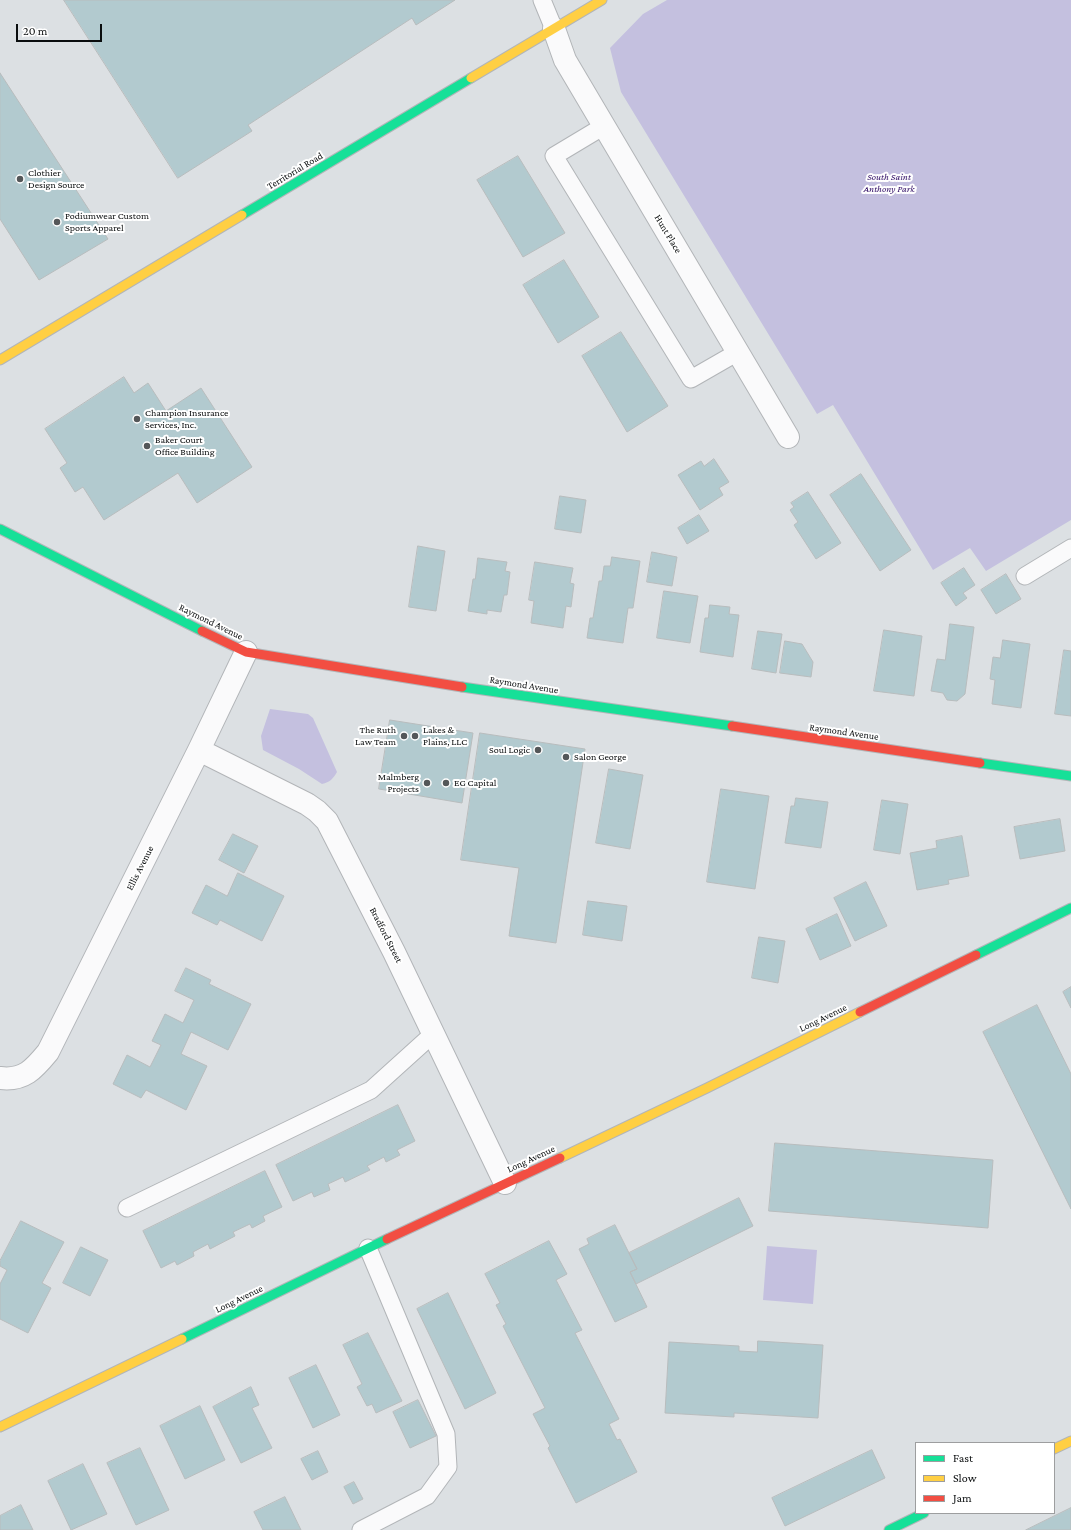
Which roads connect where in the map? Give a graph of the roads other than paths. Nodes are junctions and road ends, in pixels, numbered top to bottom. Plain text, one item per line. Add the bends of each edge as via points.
1 (542, 0) edge
2 (602, 0) edge
3 (554, 29) junction
4 (604, 126) junction
5 (738, 352) junction
6 (0, 360) edge
7 (788, 437) dead end
8 (0, 529) edge
9 (1071, 548) edge
10 (1025, 576) dead end
11 (246, 652) junction
12 (199, 750) junction
13 (1071, 776) edge
14 (1071, 908) edge
15 (433, 1034) junction
16 (0, 1078) edge
17 (505, 1183) junction
18 (127, 1208) dead end
19 (368, 1248) junction
20 (0, 1427) edge
21 (1071, 1441) edge
22 (1055, 1449) edge
23 (922, 1514) edge
24 (361, 1530) edge
25 (889, 1530) edge

1 - 3 lane
2 - 3 street, Territorial Road
3 - 4 street, Hunt Place via 565,60
3 - 6 street, Territorial Road
4 - 5 street, Hunt Place
4 - 5 lane via 554,156 691,378
5 - 7 street, Hunt Place
8 - 11 street, Raymond Avenue
9 - 10 lane
11 - 12 street, Ellis Avenue
11 - 13 street, Raymond Avenue via 482,690
12 - 15 street, Bradford Street via 307,804 327,821
12 - 16 street, Ellis Avenue via 48,1052 36,1066 22,1076
14 - 17 street, Long Avenue via 707,1088
15 - 17 street, Bradford Street
15 - 18 lane via 371,1090
17 - 19 street, Long Avenue
19 - 20 street, Long Avenue
19 - 24 lane via 446,1434 448,1467 427,1496
21 - 22 street
23 - 25 street

